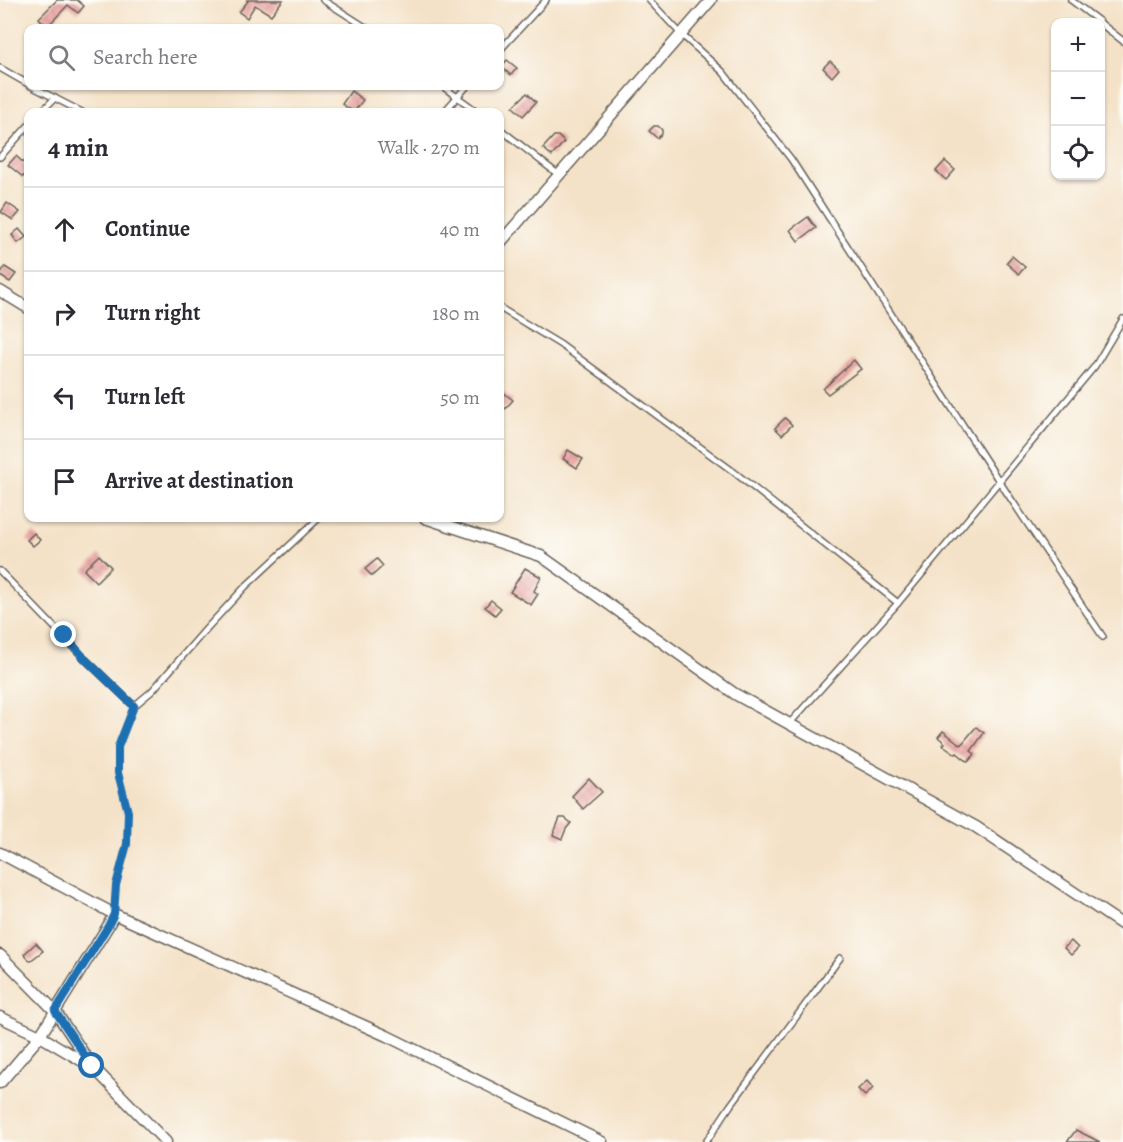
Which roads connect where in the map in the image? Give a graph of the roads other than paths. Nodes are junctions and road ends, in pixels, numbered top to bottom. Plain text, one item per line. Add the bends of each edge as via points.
1 (322, 0) edge
2 (546, 0) edge
3 (649, 0) edge
4 (711, 0) edge
5 (1071, 0) edge
6 (1085, 0) edge
7 (1079, 6) junction
8 (1094, 18) edge
9 (361, 24) edge
10 (1105, 27) edge
11 (682, 35) junction
12 (1123, 41) edge
13 (504, 47) edge
14 (0, 68) edge
15 (24, 82) edge
16 (40, 90) edge
17 (448, 90) edge
18 (463, 90) edge
19 (457, 96) junction
20 (55, 98) junction
21 (45, 108) edge
22 (74, 108) edge
23 (447, 108) edge
24 (473, 108) edge
25 (24, 130) edge
26 (504, 132) edge
27 (0, 157) edge
28 (559, 175) junction
29 (504, 238) edge
30 (0, 291) edge
31 (24, 306) edge
32 (504, 310) edge
33 (1123, 319) edge
34 (999, 481) junction
35 (316, 522) edge
36 (437, 522) edge
37 (0, 571) edge
38 (898, 603) junction
39 (1103, 637) dead end
40 (789, 724) junction
41 (0, 853) edge
42 (114, 914) junction
43 (1123, 925) edge
44 (0, 955) edge
45 (840, 958) dead end
46 (55, 1011) junction
47 (0, 1017) edge
48 (40, 1036) junction
49 (92, 1066) junction
50 (0, 1083) edge
51 (166, 1142) edge
52 (602, 1142) edge
53 (706, 1142) edge

1 - 9 lane
2 - 13 lane
3 - 11 lane
4 - 11 street
5 - 7 lane
6 - 7 lane
7 - 8 lane
10 - 12 lane
11 - 28 street
11 - 34 lane via 723,72 791,159
14 - 15 lane
16 - 20 lane
17 - 19 lane
18 - 19 lane
19 - 23 lane
19 - 24 lane
20 - 21 lane
20 - 22 lane
25 - 27 lane
26 - 28 lane
28 - 29 street
30 - 31 street
32 - 38 lane via 561,345 734,472
33 - 34 lane via 1095,366
34 - 38 lane
34 - 39 lane
35 - 37 lane via 245,587 134,706
36 - 40 street via 541,556 735,694
38 - 40 lane
40 - 43 street via 976,827
41 - 42 street
42 - 46 street
42 - 52 street via 387,1035
44 - 46 street
45 - 53 lane
46 - 48 street
46 - 49 street
47 - 48 street
48 - 49 street
48 - 50 street
49 - 51 street

